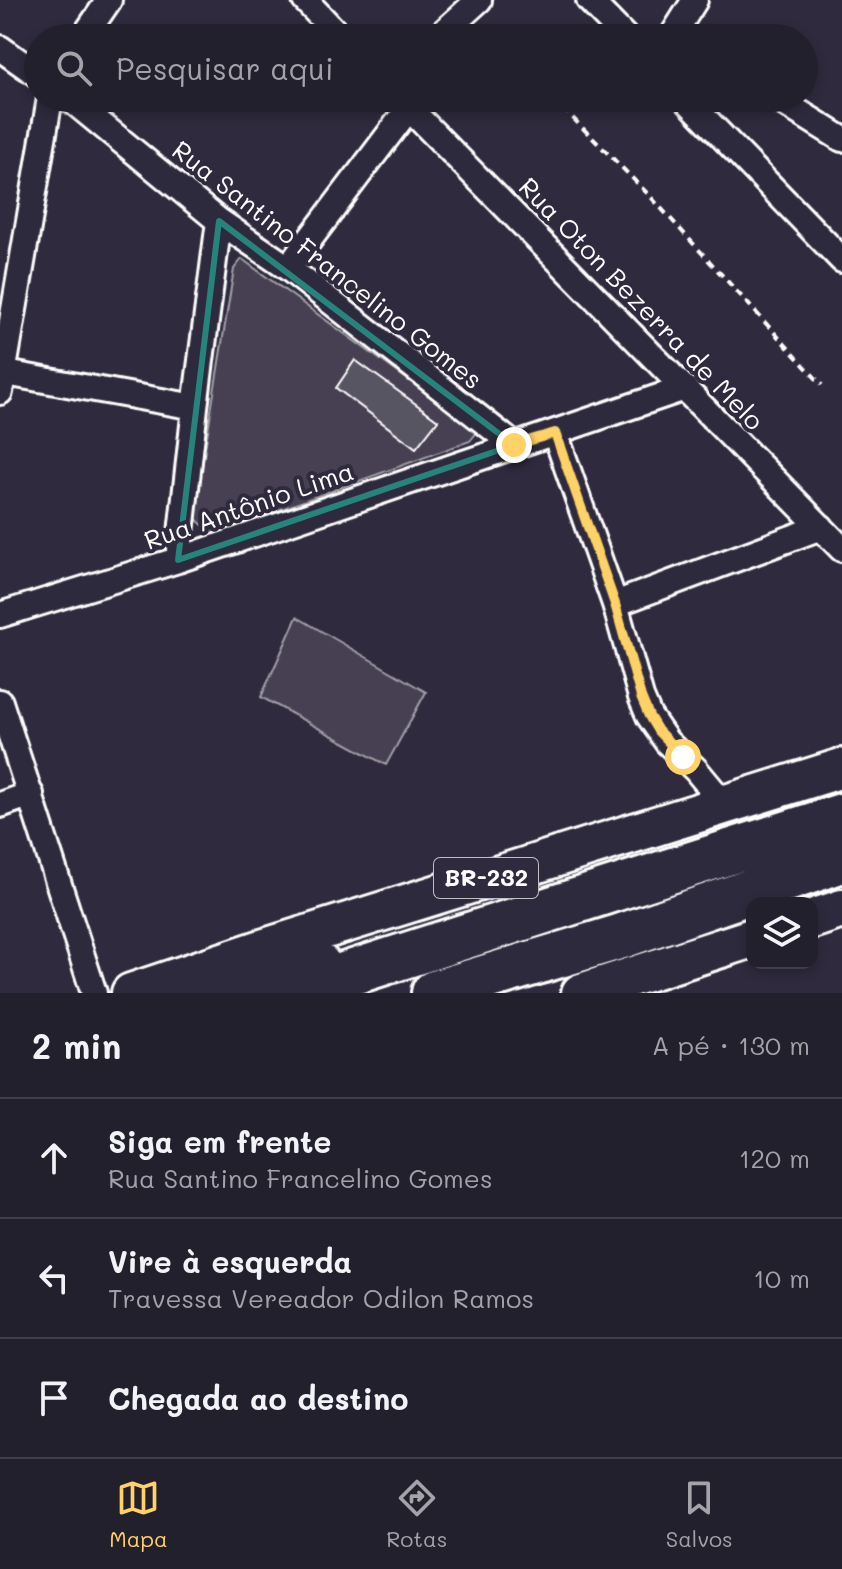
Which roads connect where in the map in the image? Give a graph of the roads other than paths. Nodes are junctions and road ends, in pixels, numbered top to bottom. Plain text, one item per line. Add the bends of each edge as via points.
1 (109, 0) edge
2 (305, 0) edge
3 (479, 0) edge
4 (589, 0) edge
5 (695, 0) edge
6 (93, 24) edge
7 (328, 24) edge
8 (452, 24) edge
9 (612, 24) edge
10 (681, 24) edge
11 (0, 48) edge
12 (24, 65) edge
13 (48, 112) edge
14 (86, 112) edge
15 (398, 112) edge
16 (413, 112) edge
17 (699, 112) edge
18 (799, 112) edge
19 (842, 139) edge
20 (219, 221) junction
21 (842, 260) edge
22 (288, 268) junction
23 (1, 379) edge
24 (685, 388) junction
25 (195, 407) junction
26 (555, 433) junction
27 (514, 445) junction
28 (821, 527) junction
29 (842, 549) edge
30 (178, 560) junction
31 (615, 604) junction
32 (0, 615) edge
33 (0, 702) edge
34 (842, 768) edge
35 (31, 794) junction
36 (0, 805) edge
37 (725, 805) junction
38 (842, 816) edge
39 (842, 860) edge
40 (842, 909) edge
41 (818, 917) edge
42 (481, 930) junction
43 (619, 937) junction
44 (746, 940) edge
45 (94, 993) edge
46 (131, 993) edge
47 (172, 993) edge
48 (288, 993) edge
49 (434, 993) edge
50 (482, 993) edge
51 (581, 993) edge

1 - 6 street
2 - 7 street
3 - 8 street
4 - 9 street
5 - 10 street
11 - 12 street
13 - 23 street
14 - 20 street, Rua Santino Francelino Gomes
15 - 22 street
16 - 24 street, Rua Oton Bezerra de Melo
17 - 21 street
18 - 19 street
20 - 22 street, Rua Santino Francelino Gomes
20 - 25 street
22 - 27 street, Rua Santino Francelino Gomes
23 - 25 street
24 - 26 street, Rua Antônio Lima
24 - 28 street, Rua Oton Bezerra de Melo
25 - 30 street
26 - 27 street, Rua Antônio Lima
26 - 31 street
27 - 30 street, Rua Antônio Lima
28 - 29 street, Rua Oton Bezerra de Melo
28 - 31 street
30 - 32 street, Rua Antônio Lima
31 - 37 street via 649,716
33 - 35 street
34 - 37 main road, BR-232
35 - 36 street
35 - 45 street
37 - 46 main road, BR-232
38 - 42 highway, BR-232
39 - 43 highway
40 - 41 main road
42 - 47 highway via 422,936 296,971
42 - 48 highway, BR-232
43 - 49 highway
43 - 50 highway via 575,961
44 - 51 main road

